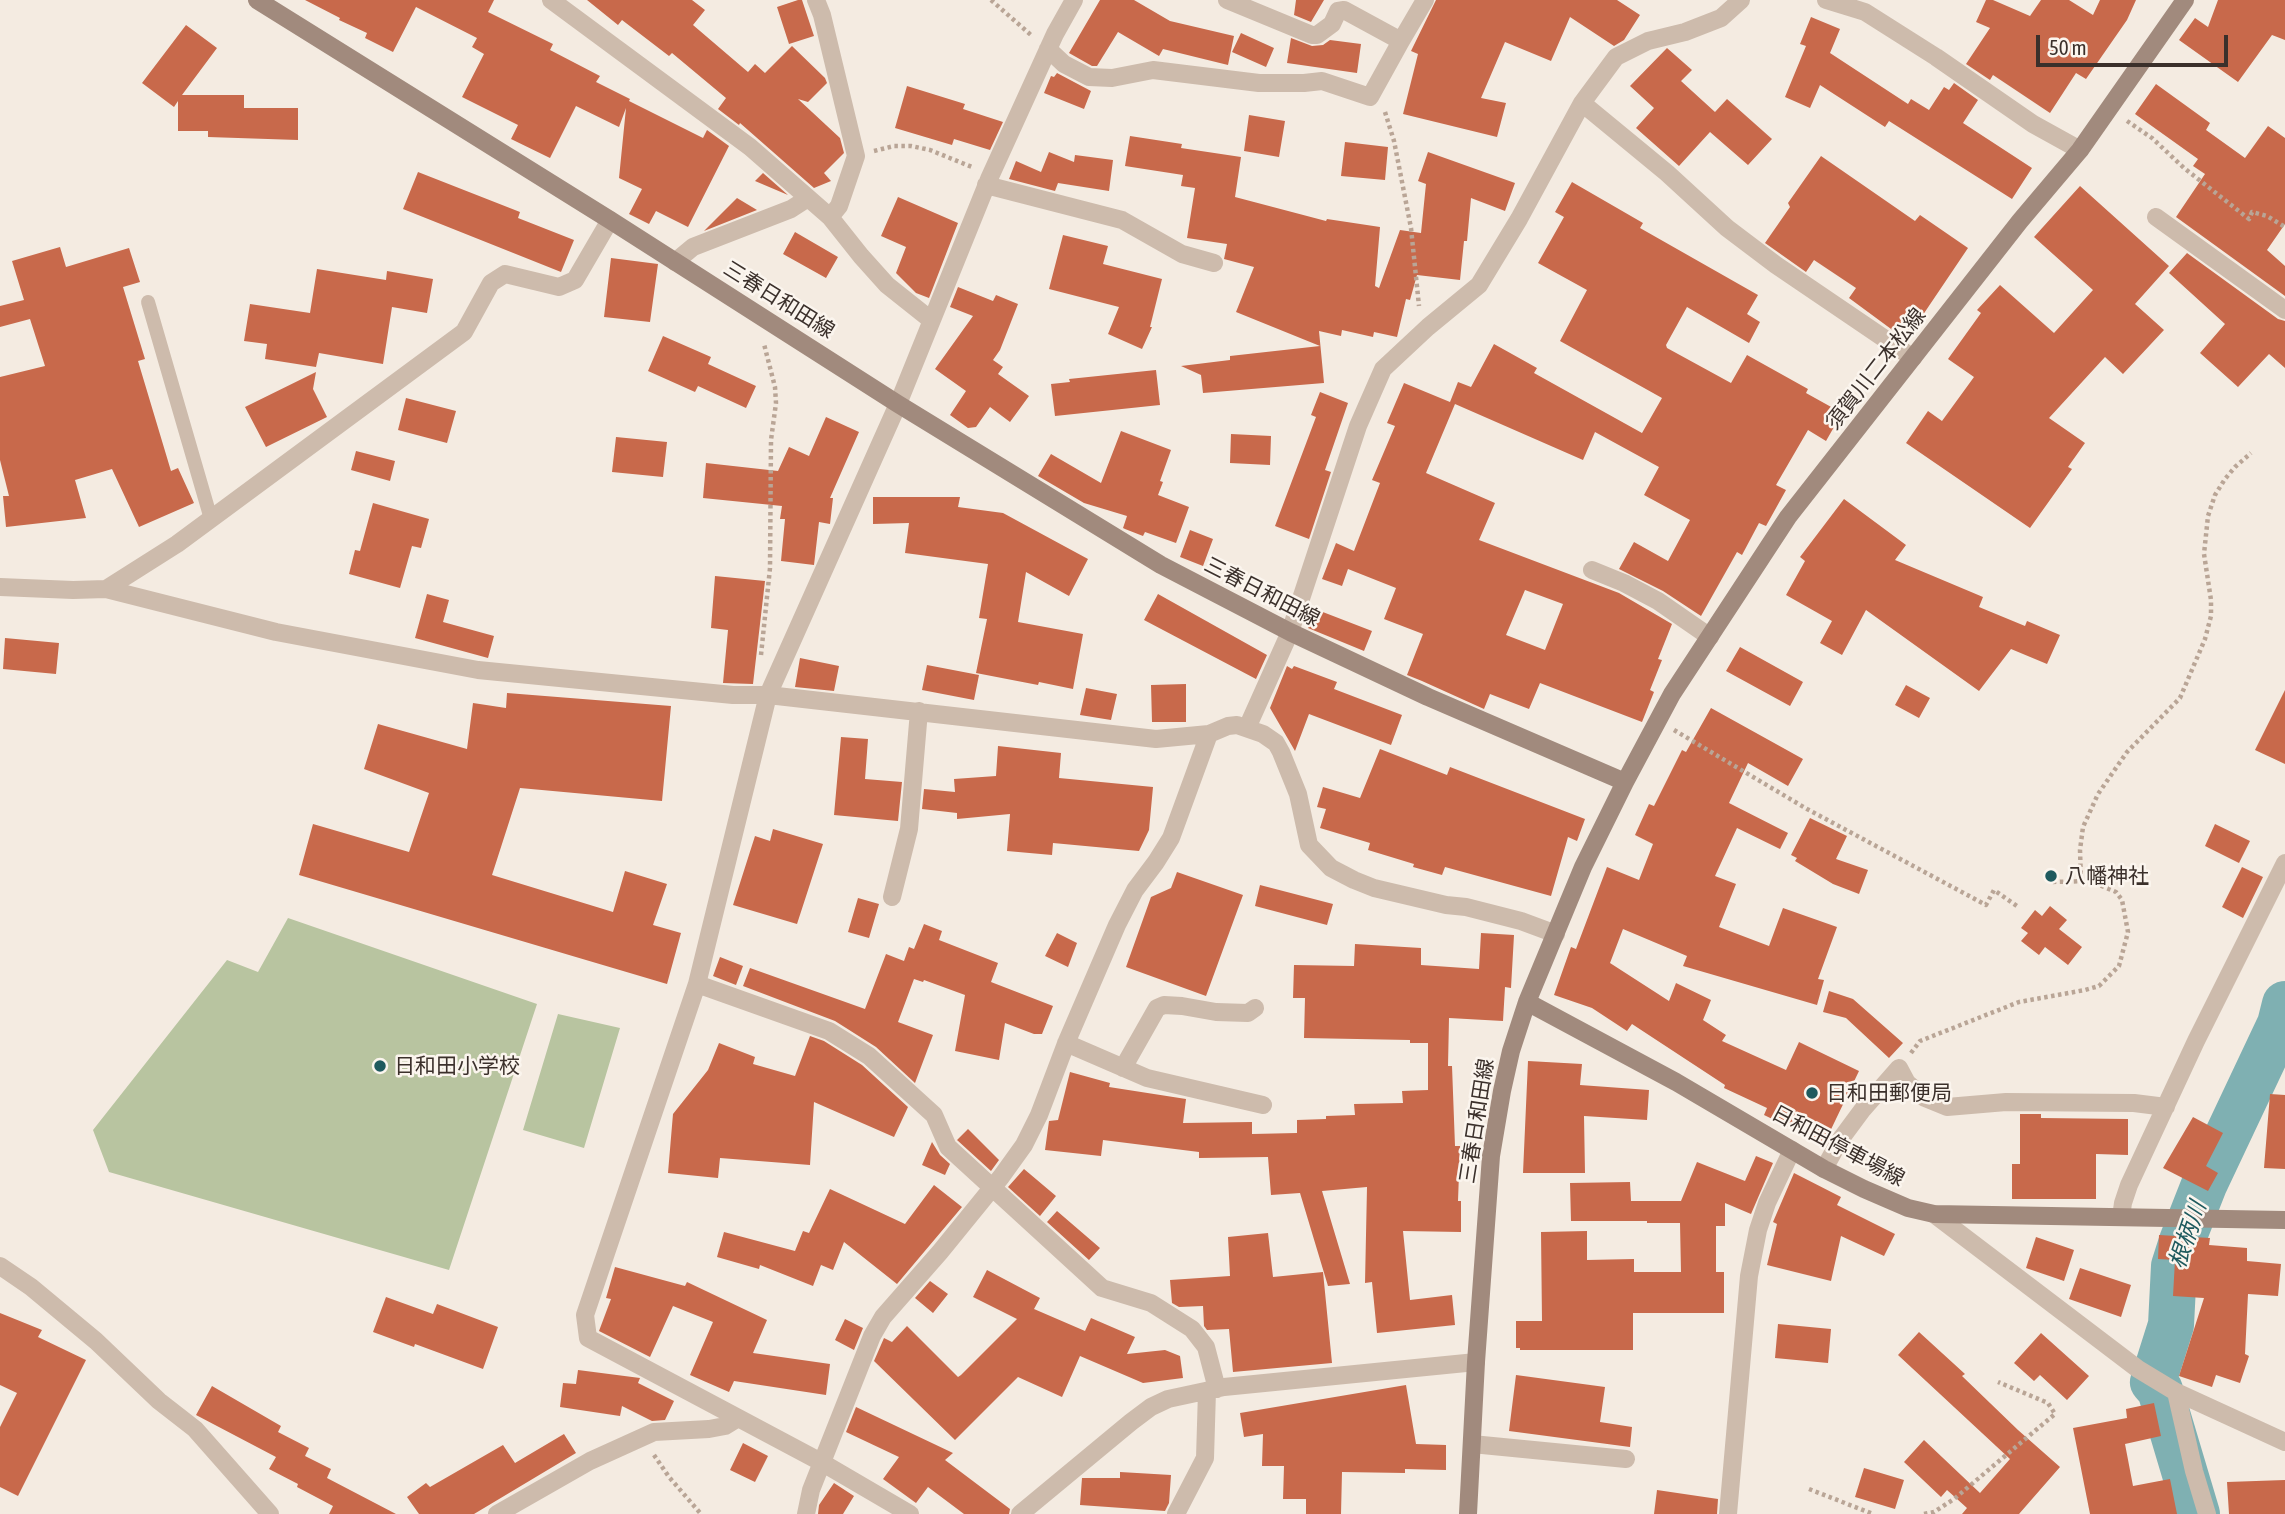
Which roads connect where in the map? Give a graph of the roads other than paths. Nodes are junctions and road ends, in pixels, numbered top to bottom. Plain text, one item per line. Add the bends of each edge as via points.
1 (257, 0) edge
2 (551, 0) edge
3 (816, 0) edge
4 (1074, 0) edge
5 (1227, 0) edge
6 (1425, 0) edge
7 (1741, 0) edge
8 (1826, 0) edge
9 (2185, 0) edge
10 (1401, 41) junction
11 (1048, 49) junction
12 (1582, 103) junction
13 (2080, 150) junction
14 (988, 179) junction
15 (808, 198) junction
16 (830, 217) junction
17 (2156, 217) dead end
18 (610, 220) junction
19 (675, 262) junction
20 (1214, 263) dead end
21 (148, 302) dead end
22 (2285, 310) edge
23 (931, 320) junction
24 (1913, 358) junction
25 (898, 404) junction
26 (211, 519) junction
27 (1592, 570) dead end
28 (0, 587) edge
29 (106, 589) junction
30 (1290, 632) junction
31 (1710, 637) junction
32 (762, 695) junction
33 (919, 712) junction
34 (1248, 729) junction
35 (1209, 734) junction
36 (1625, 782) junction
37 (2285, 863) edge
38 (892, 897) dead end
39 (1556, 934) junction
40 (697, 984) junction
41 (1527, 1002) junction
42 (1255, 1008) dead end
43 (1066, 1043) junction
44 (1124, 1068) junction
45 (1263, 1105) dead end
46 (2166, 1107) junction
47 (1792, 1150) junction
48 (1824, 1169) junction
49 (991, 1187) junction
50 (1934, 1214) junction
51 (2121, 1217) junction
52 (2285, 1220) edge
53 (0, 1266) edge
54 (1476, 1362) junction
55 (1212, 1390) junction
56 (2176, 1392) junction
57 (738, 1418) junction
58 (2285, 1442) edge
59 (1472, 1444) junction
60 (1626, 1460) dead end
61 (821, 1462) junction
62 (270, 1514) edge
63 (497, 1514) edge
64 (806, 1514) edge
65 (910, 1514) edge
66 (1020, 1514) edge
67 (1176, 1514) edge
68 (1468, 1514) edge
69 (1728, 1514) edge
70 (2207, 1514) edge

1 - 18 main road, 三春日和田線
2 - 15 street via 750,146
3 - 16 street via 856,156 839,206
4 - 11 street
5 - 10 street via 1312,35 1332,24 1338,11 1344,10
6 - 10 street
7 - 12 street via 1721,18 1648,41 1616,57
8 - 13 street via 1865,12
9 - 13 main road, 須賀川二本松線
10 - 11 street via 1370,97 1322,81 1259,83 1153,71 1089,77
11 - 14 street
12 - 24 street via 1727,228
12 - 30 street via 1479,285 1383,369 1358,426
13 - 24 main road, 須賀川二本松線
14 - 20 street via 1122,220 1182,254
14 - 23 street
15 - 16 street
15 - 19 street via 694,247
16 - 23 street via 887,285
17 - 22 street
18 - 19 main road, 三春日和田線
18 - 26 street via 575,279 559,286 505,274 491,283 464,332
19 - 25 main road, 三春日和田線
21 - 26 lane
23 - 25 street
24 - 31 main road, 須賀川二本松線 via 1788,517
25 - 30 main road, 三春日和田線 via 1161,565
25 - 32 street
26 - 29 street
27 - 31 street via 1658,601
28 - 29 street
29 - 32 street via 276,632 478,670
30 - 34 street
30 - 36 main road, 三春日和田線
31 - 36 main road, 須賀川二本松線
32 - 33 street
32 - 40 street
33 - 35 street via 1156,739
33 - 38 street via 909,829
34 - 35 street via 1228,726
34 - 39 street via 1276,743 1298,794 1309,845 1331,868 1374,888 1466,907
35 - 43 street via 1171,838 1116,925
36 - 39 main road, 三春日和田線
37 - 46 street
39 - 41 main road, 三春日和田線
40 - 49 street via 845,1039 934,1115 948,1147
40 - 57 street via 584,1315 588,1338
41 - 47 main road, 日和田停車場線
41 - 54 main road, 三春日和田線 via 1508,1064 1491,1156
42 - 44 street via 1248,1013 1157,1008
43 - 44 street
43 - 49 street via 1024,1144
44 - 45 street via 1147,1078
46 - 48 street via 2019,1102 1947,1107 1925,1098 1907,1083 1899,1068 1863,1108
46 - 51 street via 2129,1185
47 - 48 main road, 日和田停車場線
47 - 69 street via 1767,1203 1749,1276
48 - 50 main road, 日和田停車場線 via 1908,1208
49 - 55 street via 1102,1288 1151,1303 1192,1329 1206,1347
49 - 61 street via 883,1317
50 - 51 main road, 日和田停車場線
50 - 56 street via 2138,1369
51 - 52 main road, 日和田停車場線
53 - 62 street via 96,1341 195,1429
54 - 55 street
54 - 59 main road, 三春日和田線
55 - 66 street via 1151,1407
55 - 67 street via 1205,1458
56 - 58 street
56 - 70 street
57 - 61 street
57 - 63 street via 725,1426 642,1436
59 - 60 street
59 - 68 main road, 三春日和田線
61 - 64 street
61 - 65 street

